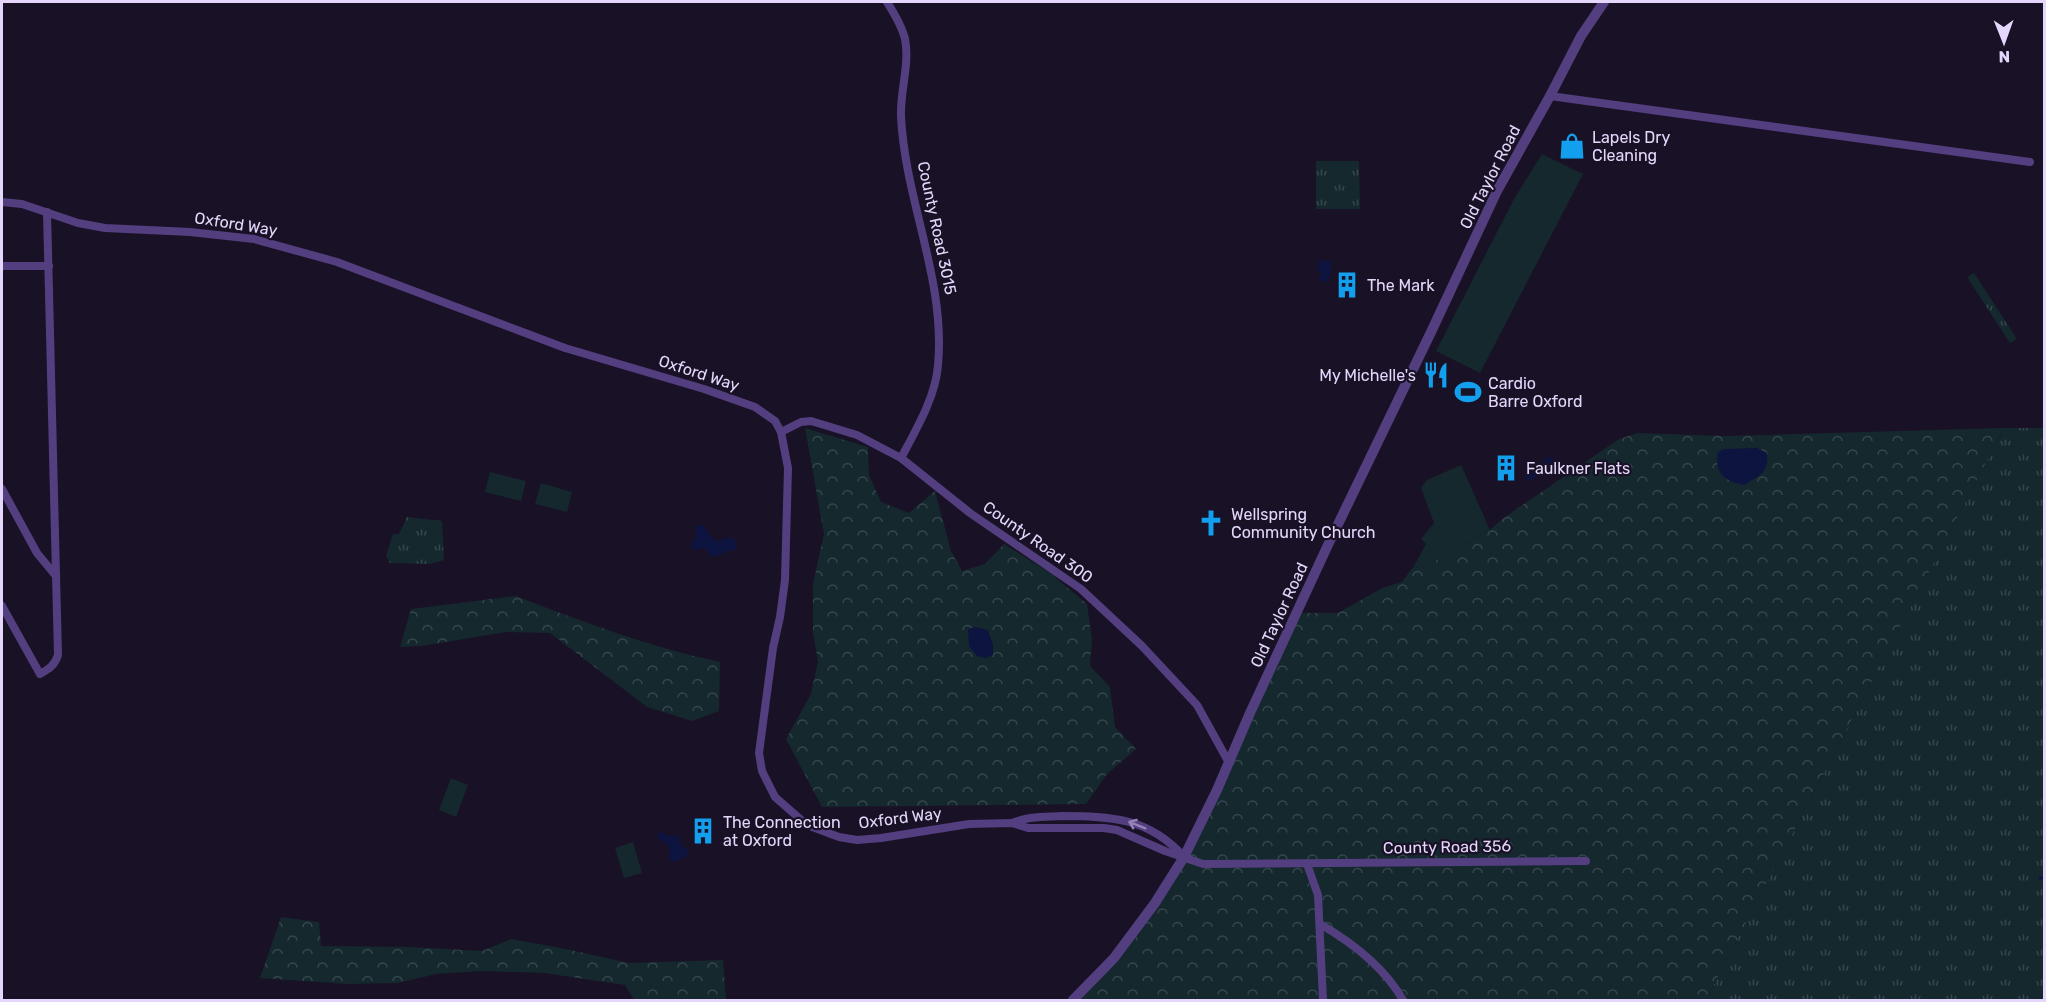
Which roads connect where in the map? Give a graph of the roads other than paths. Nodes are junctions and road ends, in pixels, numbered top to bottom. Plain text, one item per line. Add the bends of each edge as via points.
1 (887, 2) edge
2 (1604, 2) edge
3 (1550, 96) junction
4 (2030, 162) dead end
5 (2, 202) edge
6 (47, 212) junction
7 (2, 266) edge
8 (49, 266) junction
9 (781, 432) junction
10 (901, 458) junction
11 (2, 489) edge
12 (56, 576) junction
13 (2, 606) edge
14 (1228, 761) junction
15 (1012, 823) junction
16 (1184, 857) junction
17 (1587, 861) dead end
18 (1307, 864) junction
19 (1320, 924) junction
20 (1073, 1000) edge
21 (1323, 1000) edge
22 (1403, 1000) edge

1 - 10 street, County Road 3015 via 905,38 901,115 917,215 937,293 940,326 938,367 924,414
2 - 3 street, Old Taylor Road via 1581,36
3 - 4 street
3 - 14 street, Old Taylor Road via 1497,191
5 - 6 street, Oxford Way
6 - 8 street
6 - 9 street, Oxford Way via 105,228 254,239 337,262 565,348 755,407 768,414
7 - 8 street
8 - 12 street
9 - 10 street, County Road 300 via 811,421 857,435
9 - 15 street, Oxford Way via 788,468 785,580 759,753 762,771 775,797 807,825 857,840 969,824
10 - 14 street, County Road 300 via 970,513 1081,589 1197,705
11 - 12 street via 38,553
12 - 13 street via 58,655 46,671 40,674
14 - 16 street, Old Taylor Road
15 - 16 street, Oxford Way via 1028,828 1117,830
16 -> 15 street, Oxford Way via 1170,841 1136,824 1113,818 1027,817
16 - 18 street, County Road 356 via 1203,864
16 - 20 street, Old Taylor Road via 1114,958
17 - 18 street, County Road 356
18 - 19 street via 1318,895
19 - 21 street
19 - 22 street via 1370,960 1393,982

